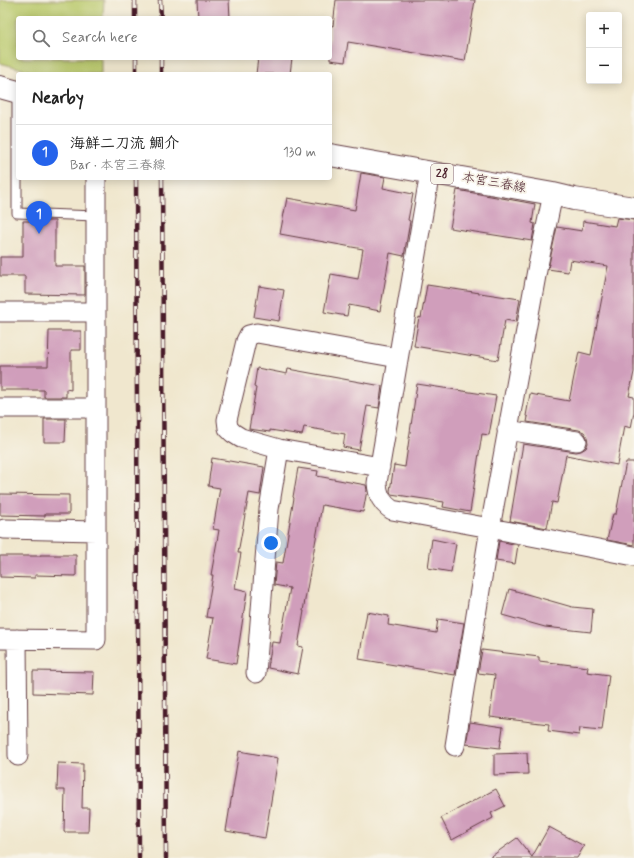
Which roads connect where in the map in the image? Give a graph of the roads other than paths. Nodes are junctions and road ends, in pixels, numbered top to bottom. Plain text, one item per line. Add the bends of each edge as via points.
1 (12, 91) edge
2 (332, 155) edge
3 (430, 172) junction
4 (96, 180) edge
5 (553, 194) junction
6 (634, 208) edge
7 (96, 216) junction
8 (0, 312) edge
9 (96, 312) junction
10 (398, 358) junction
11 (0, 408) edge
12 (96, 408) junction
13 (507, 430) junction
14 (577, 441) dead end
15 (279, 449) junction
16 (380, 467) junction
17 (490, 528) junction
18 (4, 529) dead end
19 (96, 531) junction
20 (634, 556) edge
21 (9, 639) edge
22 (256, 673) dead end
23 (455, 746) dead end
24 (18, 756) dead end

1 - 7 lane via 17,214
2 - 3 main road, 本宮三春線 / 28
3 - 5 main road, 本宮三春線 / 28
3 - 10 street
4 - 7 street
5 - 6 main road, 本宮三春線 / 28
5 - 13 street
7 - 9 street
8 - 9 street
9 - 12 street
10 - 15 street via 257,333 249,335 228,428 241,438
10 - 16 street
11 - 12 street
12 - 19 street
13 - 14 street
13 - 17 street
15 - 16 street
15 - 22 street via 269,510
16 - 17 street via 378,492 380,499 392,510
17 - 20 street
17 - 23 street
18 - 19 street
19 - 21 street via 96,640
21 - 24 street

